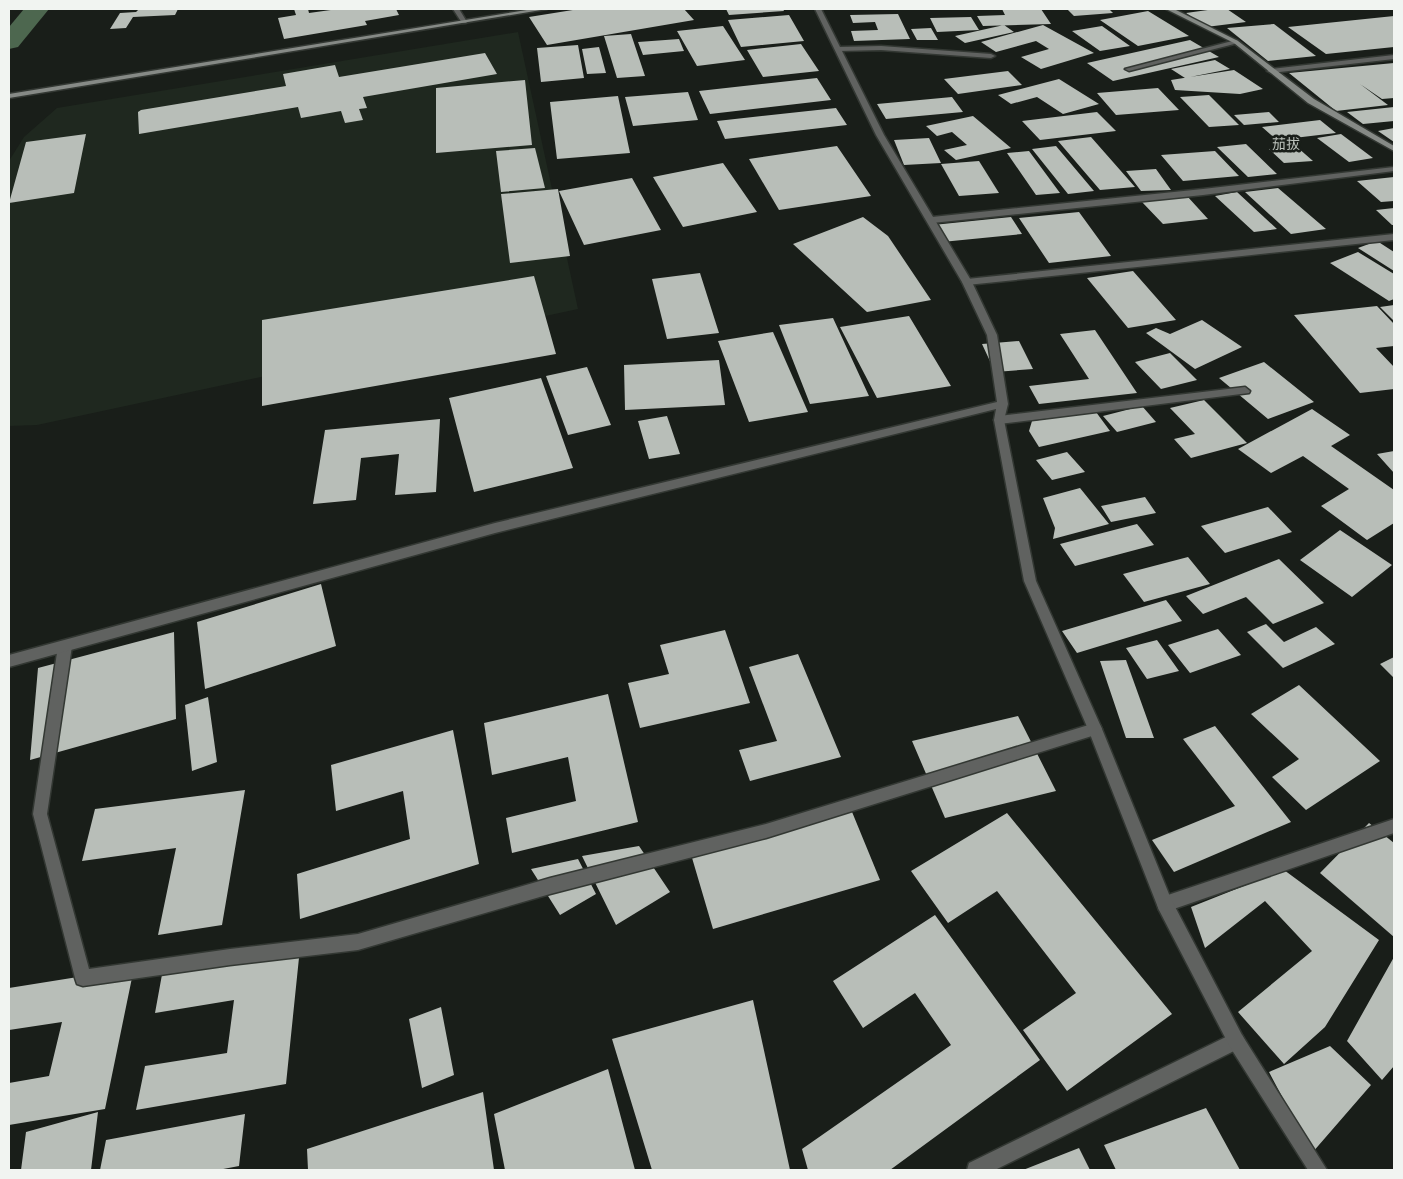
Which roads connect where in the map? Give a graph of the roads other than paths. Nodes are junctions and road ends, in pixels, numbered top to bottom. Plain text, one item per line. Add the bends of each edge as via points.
1 (456, 9) edge
2 (544, 9) edge
3 (818, 9) edge
4 (1169, 9) edge
5 (464, 22) junction
6 (1236, 42) junction
7 (839, 49) junction
8 (991, 56) dead end
9 (1394, 57) edge
10 (1129, 69) dead end
11 (1271, 71) junction
12 (9, 96) edge
13 (1394, 149) edge
14 (1394, 169) edge
15 (932, 220) junction
16 (1394, 237) edge
17 (967, 282) junction
18 (1245, 391) dead end
19 (1003, 404) junction
20 (999, 420) junction
21 (65, 646) junction
22 (9, 662) edge
23 (1095, 730) junction
24 (1394, 826) edge
25 (1165, 904) junction
26 (1236, 1041) junction
27 (976, 1170) edge
28 (1318, 1170) edge

1 - 5 street
2 - 5 street
3 - 7 street
4 - 6 street
5 - 12 street
6 - 10 street
6 - 11 street
7 - 8 street via 881,48
7 - 15 street via 880,135
9 - 11 street
11 - 13 street via 1311,101
14 - 15 street
15 - 17 street
16 - 17 street
17 - 19 street via 992,335
18 - 20 street
19 - 20 street
19 - 21 street via 496,528
20 - 23 street via 1030,581
21 - 22 street
21 - 23 street via 40,814 82,978 358,942 550,886 766,831
23 - 25 street
24 - 25 street
25 - 26 street
26 - 27 street
26 - 28 street

